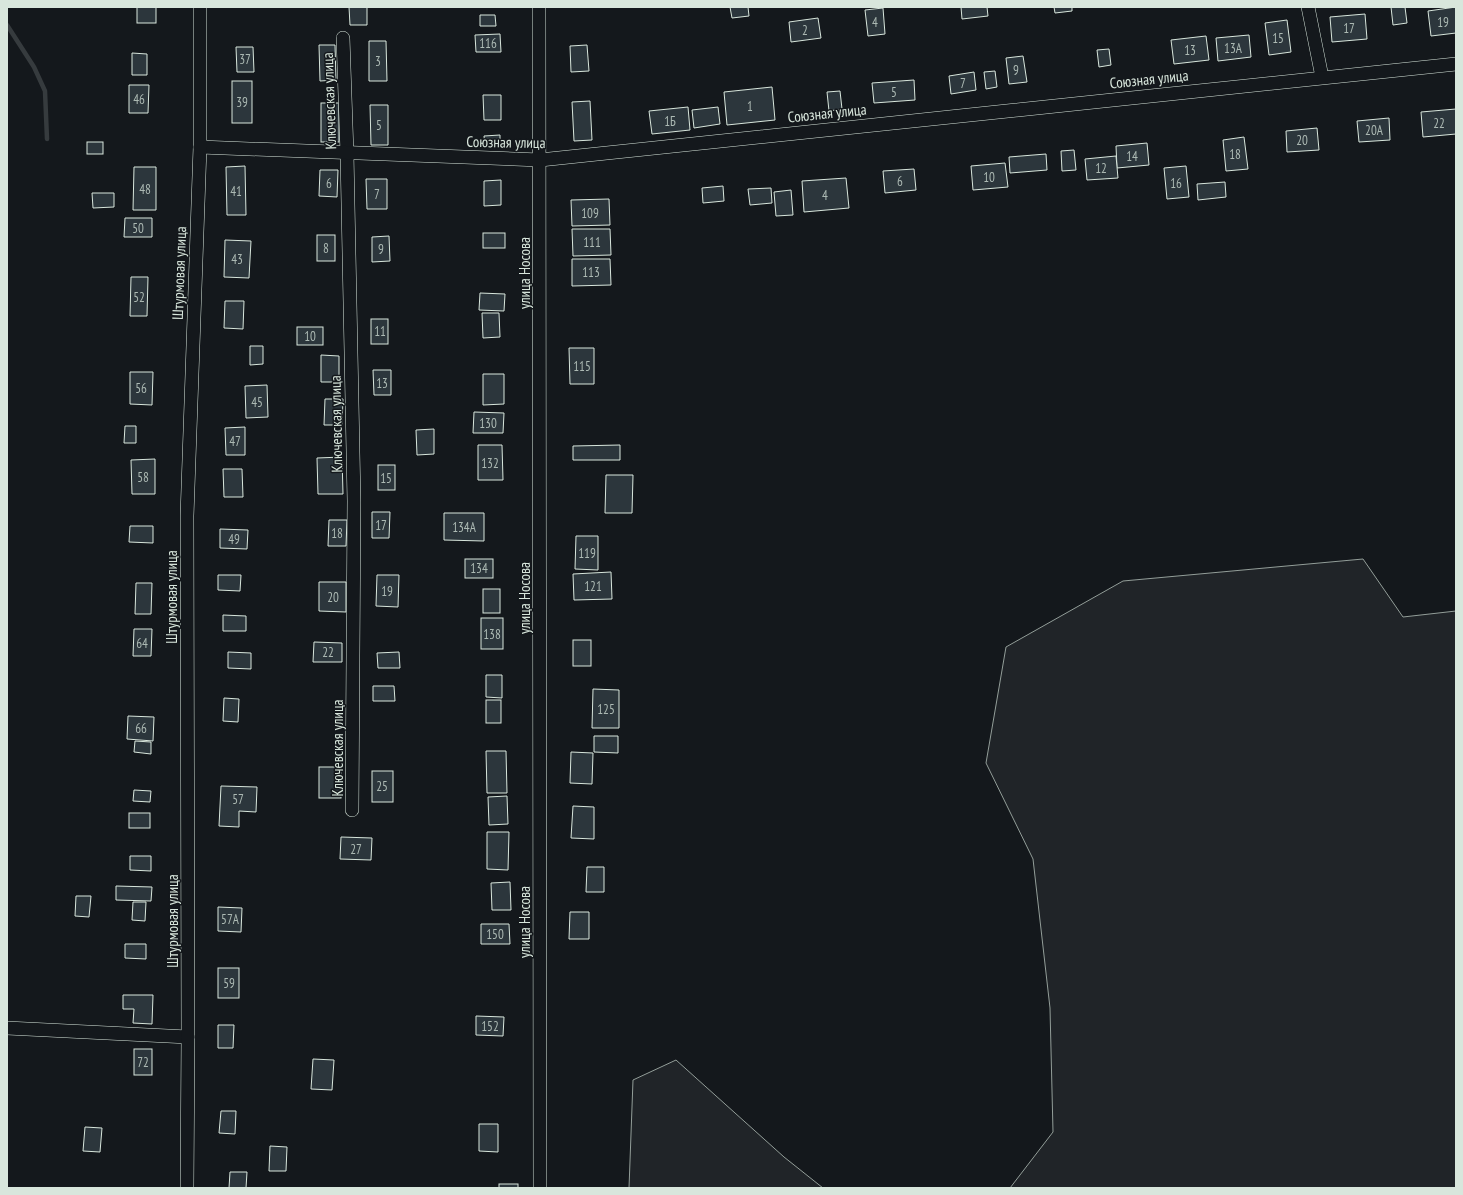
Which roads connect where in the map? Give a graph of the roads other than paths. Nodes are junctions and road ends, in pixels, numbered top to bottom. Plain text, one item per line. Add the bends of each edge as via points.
1 (200, 7) edge
2 (539, 7) edge
3 (1308, 7) edge
4 (343, 38) dead end
5 (1456, 64) edge
6 (1322, 77) junction
7 (200, 147) junction
8 (347, 154) junction
9 (540, 160) junction
10 (352, 810) dead end
11 (7, 1028) edge
12 (188, 1037) junction
13 (187, 1188) edge
14 (540, 1188) edge

1 - 7 street, Штурмовая улица
2 - 9 street, улица Носова
3 - 6 street
4 - 8 street, Ключевская улица
5 - 6 street, Союзная улица
6 - 9 street, Союзная улица
7 - 8 street, Союзная улица
7 - 12 street, Штурмовая улица via 187,516
8 - 9 street, Союзная улица
8 - 10 street, Ключевская улица via 354,500
9 - 14 street, улица Носова
11 - 12 street
12 - 13 street, Штурмовая улица

